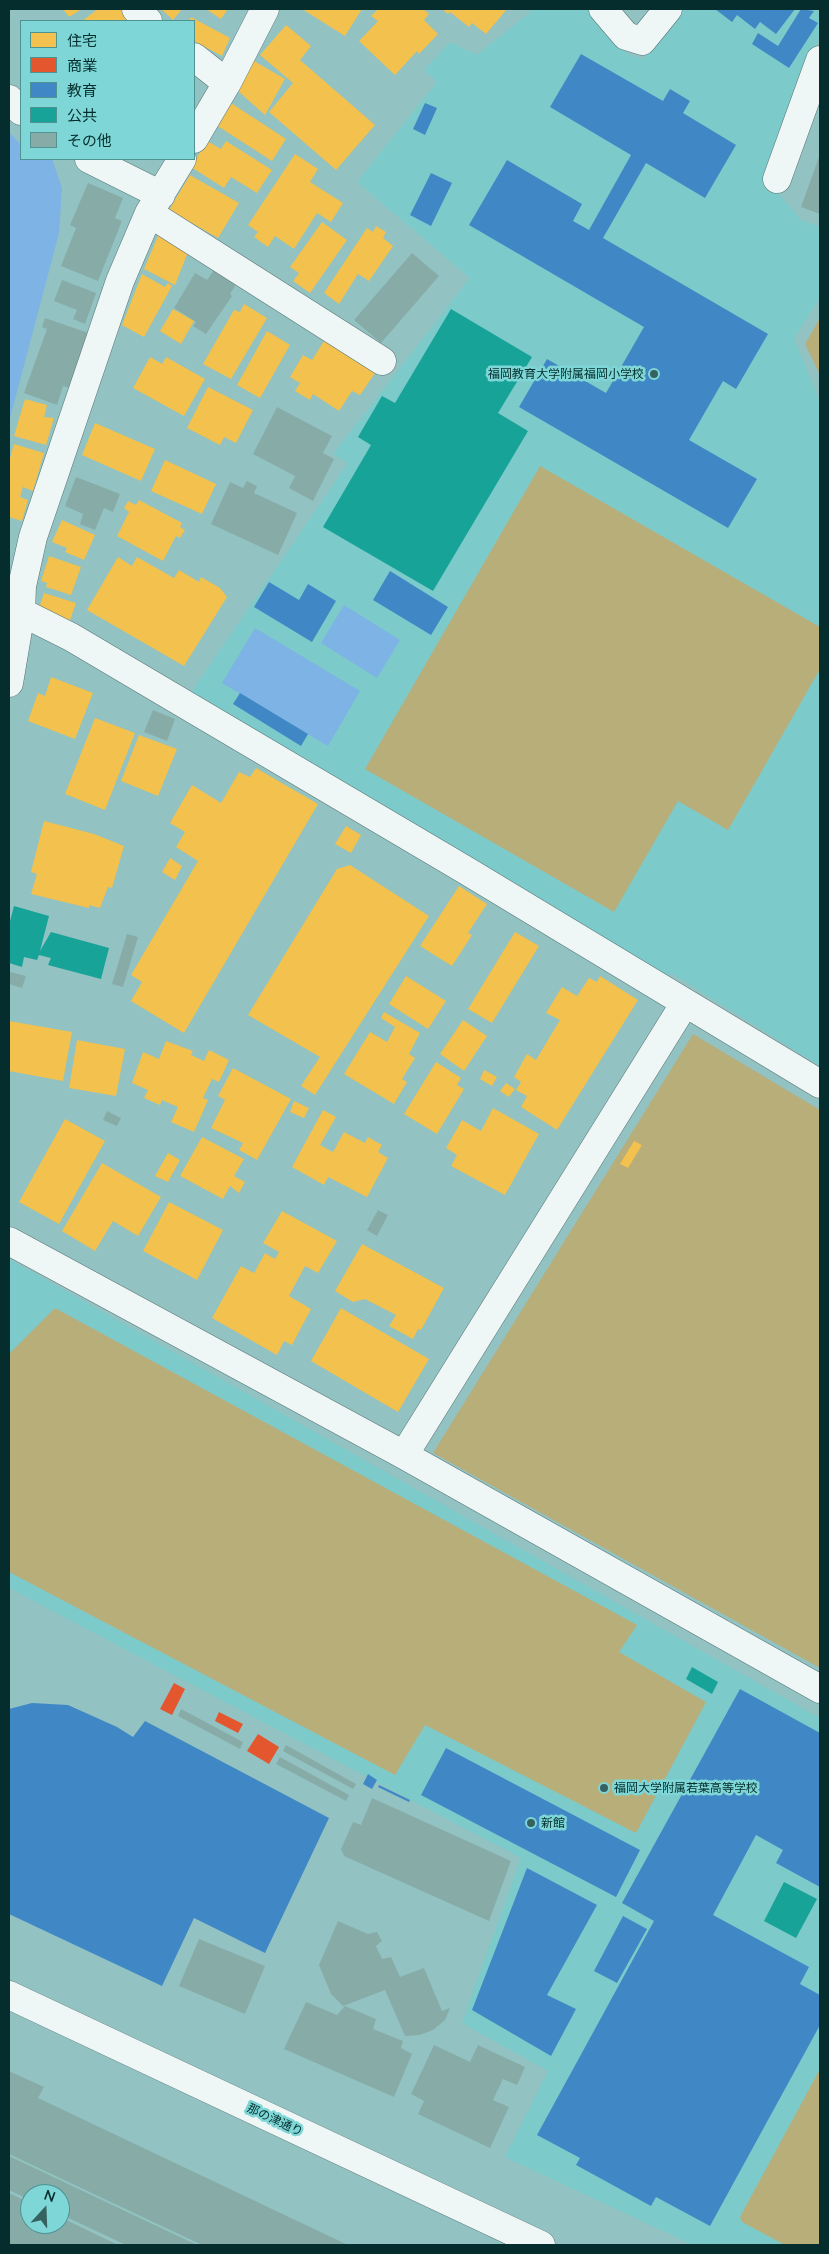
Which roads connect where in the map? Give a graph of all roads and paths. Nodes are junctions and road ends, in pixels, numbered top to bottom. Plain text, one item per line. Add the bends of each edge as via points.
1 (136, 9) edge
2 (265, 9) edge
3 (603, 9) edge
4 (668, 9) edge
5 (147, 20) edge
6 (195, 58) edge
7 (820, 60) edge
8 (227, 83) junction
9 (9, 98) edge
10 (20, 111) edge
11 (195, 137) edge
12 (90, 160) edge
13 (181, 160) edge
14 (777, 179) dead end
15 (155, 204) junction
16 (382, 361) dead end
17 (15, 609) edge
18 (9, 683) edge
19 (685, 1002) junction
20 (820, 1084) edge
21 (9, 1241) edge
22 (404, 1455) junction
23 (820, 1689) edge
24 (9, 1995) edge
25 (541, 2245) edge

1 - 5 street
2 - 8 street
3 - 4 street via 626,36 642,41
6 - 8 street
7 - 14 street
8 - 11 street
9 - 10 street
12 - 15 street
13 - 15 street
15 - 16 street
15 - 17 street via 120,281 34,537
17 - 18 street
17 - 19 street via 71,638
19 - 20 street
19 - 22 street
21 - 22 street
22 - 23 street
24 - 25 street, 那の津通り

